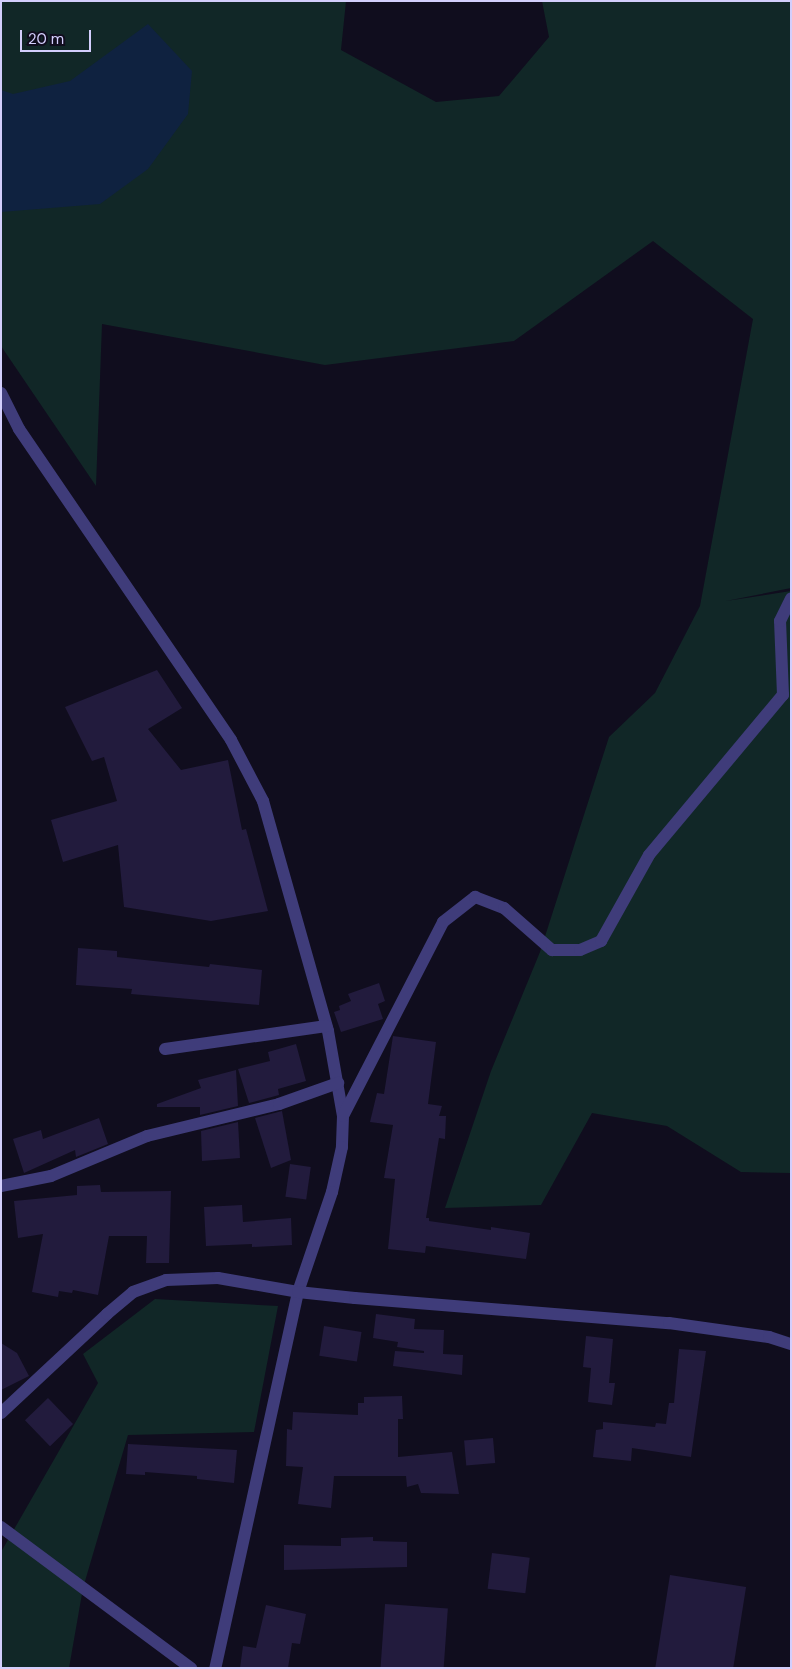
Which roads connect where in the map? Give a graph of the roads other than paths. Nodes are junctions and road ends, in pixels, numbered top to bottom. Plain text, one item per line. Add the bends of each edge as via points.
1 (1, 393) edge
2 (791, 598) edge
3 (326, 1026) junction
4 (165, 1049) dead end
5 (338, 1084) junction
6 (343, 1116) junction
7 (1, 1186) edge
8 (298, 1292) junction
9 (791, 1344) edge
10 (1, 1412) edge
11 (1, 1527) edge
12 (191, 1668) edge
13 (214, 1668) edge

1 - 3 street via 18,429 231,740 263,801
2 - 6 street via 780,621 782,695 649,855 601,941 580,950 552,950 504,908 475,897 443,922
3 - 4 street
3 - 5 street
5 - 6 street
5 - 7 street via 278,1104 147,1136 50,1176
6 - 8 street via 342,1147 332,1192
8 - 9 street via 670,1324 769,1337
8 - 10 street via 218,1278 166,1280 134,1292
8 - 13 street
11 - 12 street

